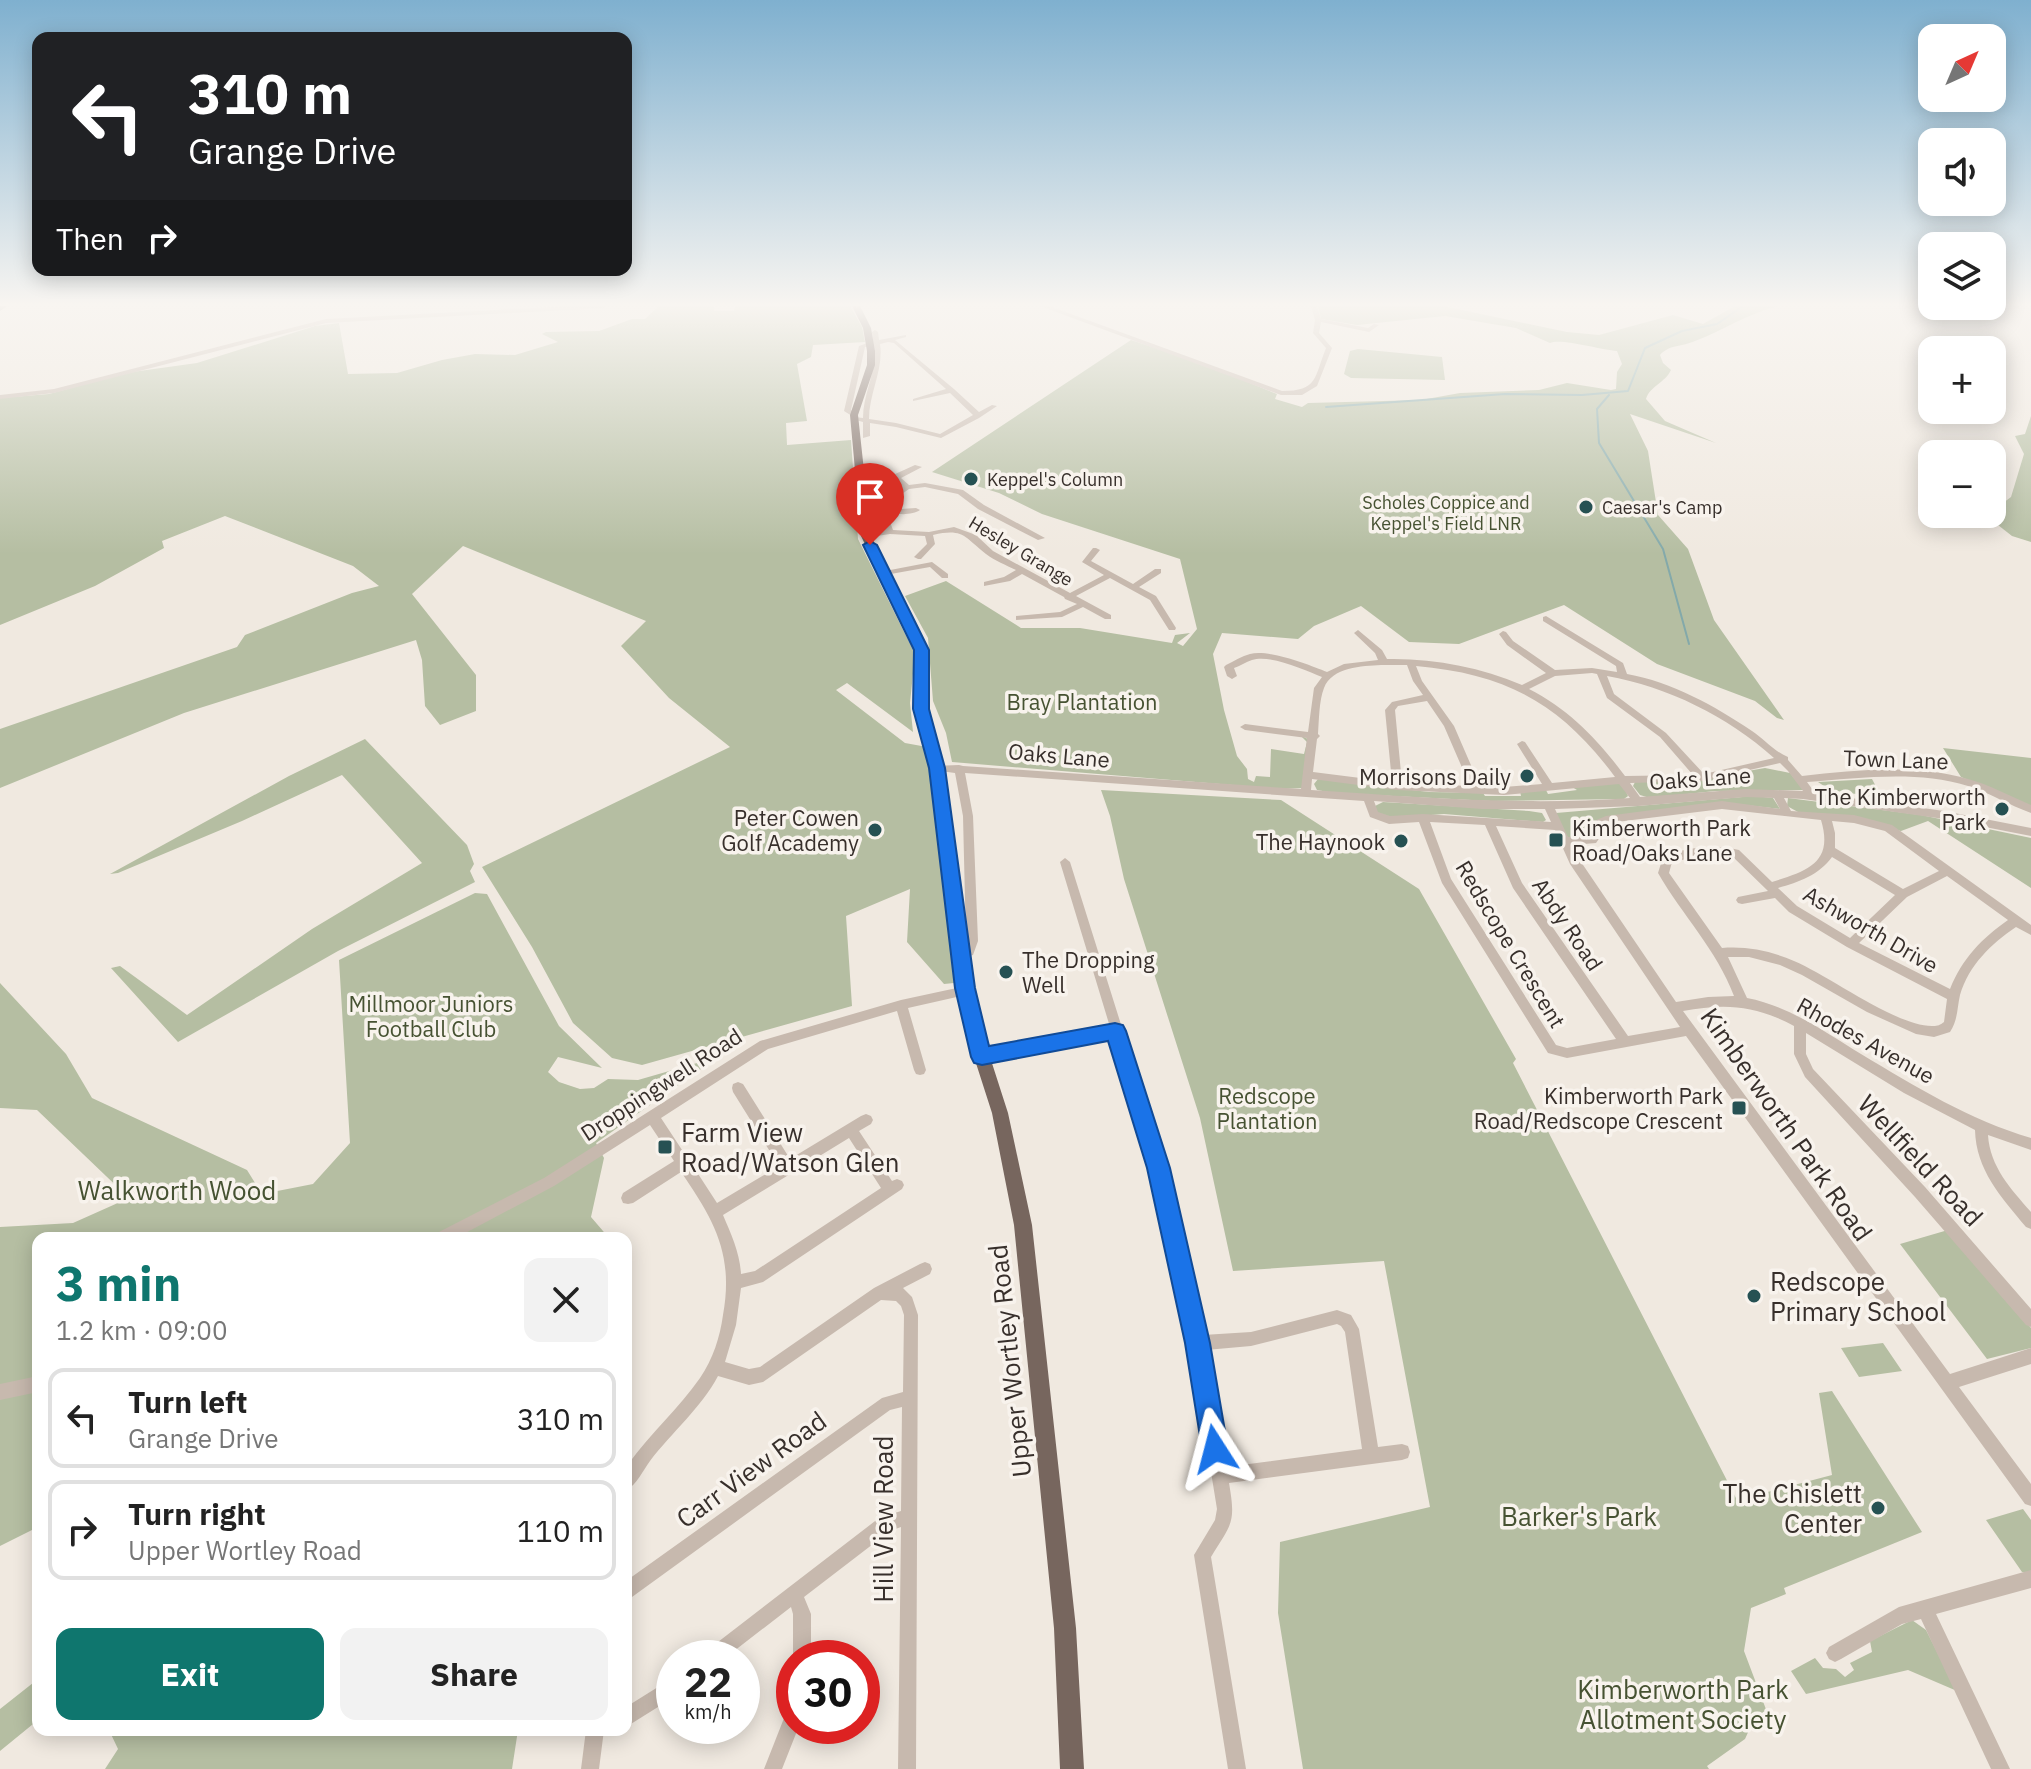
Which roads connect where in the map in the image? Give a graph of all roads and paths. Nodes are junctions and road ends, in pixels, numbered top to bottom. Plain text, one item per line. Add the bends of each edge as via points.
1 (64, 389) edge
2 (865, 389) edge
3 (1270, 389) edge
4 (1307, 389) edge
5 (952, 390) joint
6 (0, 397) edge
7 (915, 400) dead end
8 (994, 406) dead end
9 (977, 417) junction
10 (858, 418) junction
11 (866, 436) dead end
12 (918, 467) dead end
13 (907, 487) junction
14 (866, 505) junction
15 (888, 505) junction
16 (916, 510) dead end
17 (890, 532) junction
18 (929, 534) junction
19 (866, 536) junction
20 (1041, 538) dead end
21 (1098, 550) dead end
22 (918, 557) dead end
23 (1157, 569) dead end
24 (1023, 570) junction
25 (885, 573) junction
26 (1110, 575) junction
27 (945, 576) dead end
28 (987, 584) dead end
29 (1134, 587) junction
30 (1068, 597) junction
31 (1081, 605) junction
32 (1108, 617) dead end
33 (1019, 618) dead end
34 (1546, 619) dead end
35 (1172, 628) dead end
36 (1358, 633) dead end
37 (1503, 634) dead end
38 (1384, 663) junction
39 (1411, 664) junction
40 (1600, 671) junction
41 (1551, 672) junction
42 (1326, 675) junction
43 (1232, 676) dead end
44 (1623, 676) junction
45 (1522, 689) junction
46 (1429, 697) junction
47 (1245, 727) dead end
48 (1315, 736) junction
49 (1522, 744) dead end
50 (1784, 759) junction
51 (937, 768) junction
52 (959, 771) junction
53 (1310, 775) junction
54 (1702, 778) junction
55 (1803, 779) junction
56 (1622, 780) junction
57 (1397, 786) junction
58 (1549, 787) junction
59 (1476, 789) junction
60 (1305, 794) junction
61 (1782, 794) junction
62 (1808, 795) junction
63 (1368, 798) junction
64 (1638, 802) junction
65 (1549, 806) junction
66 (2031, 809) edge
67 (1788, 814) junction
68 (1825, 817) junction
69 (1423, 818) junction
70 (1489, 822) junction
71 (1556, 826) junction
72 (2031, 832) edge
73 (1563, 841) junction
74 (1831, 851) junction
75 (1065, 862) dead end
76 (1948, 871) junction
77 (1772, 890) junction
78 (1903, 894) junction
79 (1751, 902) dead end
80 (2016, 921) junction
81 (2031, 931) edge
82 (1851, 944) junction
83 (1722, 953) junction
84 (960, 954) junction
85 (966, 991) junction
86 (1954, 997) junction
87 (1742, 1002) junction
88 (901, 1005) junction
89 (1675, 1007) junction
90 (1800, 1023) junction
91 (1689, 1030) junction
92 (1115, 1031) junction
93 (1625, 1042) junction
94 (982, 1057) junction
95 (920, 1070) dead end
96 (738, 1088) dead end
97 (652, 1116) junction
98 (866, 1120) dead end
99 (1981, 1127) junction
100 (851, 1130) junction
101 (2031, 1144) edge
102 (685, 1162) junction
103 (788, 1168) junction
104 (628, 1198) dead end
105 (715, 1212) junction
106 (2031, 1222) edge
107 (453, 1232) edge
108 (925, 1269) dead end
109 (737, 1282) junction
110 (879, 1293) junction
111 (2031, 1320) edge
112 (1197, 1343) junction
113 (2031, 1356) edge
114 (715, 1367) junction
115 (1946, 1383) junction
116 (32, 1385) edge
117 (0, 1392) edge
118 (909, 1398) junction
119 (1402, 1452) dead end
120 (1371, 1456) junction
121 (632, 1474) edge
122 (1219, 1476) junction
123 (2028, 1491) edge
124 (910, 1516) junction
125 (2031, 1579) edge
126 (632, 1587) edge
127 (794, 1595) junction
128 (1925, 1609) junction
129 (735, 1640) edge
130 (802, 1640) edge
131 (1835, 1653) dead end
132 (656, 1698) edge
133 (632, 1714) edge
134 (596, 1736) edge
135 (783, 1744) edge
136 (590, 1769) edge
137 (773, 1769) edge
138 (907, 1769) edge
139 (1072, 1769) edge
140 (1237, 1769) edge
141 (2001, 1769) edge

1 - 6 street
2 - 10 main road, Upper Wortley Road
3 - 4 street via 1294,394
5 - 7 street
5 - 9 street
8 - 9 street
9 - 10 street via 941,436
10 - 11 street, Upper Wortley Road
10 - 14 main road, Upper Wortley Road
12 - 13 street via 896,477
13 - 15 street
13 - 20 street via 960,492
14 - 15 street
14 - 19 main road, Upper Wortley Road
15 - 16 street via 898,512
15 - 17 street
17 - 18 street, Hesley Grange
17 - 19 street, Hesley Grange
18 - 22 street via 931,544
18 - 24 street, Hesley Grange via 948,529 973,537
19 - 25 main road, Upper Wortley Road
21 - 26 street via 1083,563
23 - 29 street
24 - 28 street
24 - 30 street, Hesley Grange
25 - 27 street via 932,564
25 - 51 main road, Upper Wortley Road via 922,650 921,709
26 - 29 street
26 - 30 street
29 - 35 street via 1153,598
30 - 31 street, Hesley Grange
31 - 32 street, Hesley Grange
31 - 33 street via 1062,614
34 - 44 street via 1620,665
36 - 38 street
37 - 41 street
38 - 39 street
38 - 42 street via 1349,664
39 - 45 street via 1480,673
39 - 46 street
40 - 41 street
40 - 44 street
40 - 54 street via 1610,696 1663,735
41 - 45 street
42 - 43 street via 1253,656 1229,667
42 - 48 street via 1319,688
44 - 50 street via 1705,707
45 - 56 street via 1587,734
46 - 57 street via 1395,704 1390,710
46 - 59 street via 1449,726
47 - 48 street
48 - 53 street
49 - 58 street
50 - 54 street, Oaks Lane
50 - 55 street
51 - 52 street, Oaks Lane
51 - 84 main road, Upper Wortley Road
52 - 60 street, Oaks Lane
52 - 84 street, Upper Wortley Road via 968,816 972,941 969,952
53 - 57 street, Oaks Lane
53 - 60 street
54 - 56 street, Oaks Lane
55 - 62 street
55 - 66 street, Town Lane via 1930,776 1967,782
56 - 58 street, Oaks Lane
56 - 64 street
57 - 59 street, Oaks Lane
58 - 59 street, Oaks Lane
60 - 63 street, Oaks Lane
61 - 62 street, Oaks Lane
61 - 64 street, Oaks Lane
61 - 67 street
62 - 72 street, Oaks Lane
63 - 65 street, Oaks Lane
63 - 69 street via 1372,811 1384,819
64 - 65 street, Oaks Lane
65 - 71 street, Kimberworth Park Road
67 - 68 street
67 - 73 street, Oaks Lane via 1706,805 1606,820 1598,824 1592,840
68 - 74 street
68 - 76 street via 1888,828
69 - 70 street
69 - 93 street, Redscope Crescent via 1446,880 1547,1043 1567,1053
70 - 71 street
70 - 93 street, Abdy Road via 1517,885
71 - 73 street, Kimberworth Park Road
73 - 89 street, Kimberworth Park Road
74 - 77 street via 1803,877
74 - 78 street
75 - 92 street
76 - 78 street
76 - 80 street
77 - 79 street
77 - 82 street, Ashworth Drive
77 - 83 street, Ashworth Drive via 1743,858 1730,852 1667,860 1663,873
78 - 82 street
80 - 81 street
80 - 86 street via 1976,953
82 - 86 street, Ashworth Drive
83 - 86 street via 1758,953 1794,965 1922,1032 1949,1025
83 - 87 street, Ashworth Drive
84 - 85 main road, Upper Wortley Road
85 - 88 street, Droppingwell Road
85 - 94 main road, Upper Wortley Road
87 - 89 street, Rhodes Avenue
87 - 90 street, Rhodes Avenue
88 - 95 street
88 - 97 street, Droppingwell Road via 764,1045
89 - 91 street, Kimberworth Park Road
90 - 99 street, Rhodes Avenue
90 - 111 street, Wellfield Road via 1800,1054 1809,1073
91 - 93 street, Redscope Crescent
91 - 115 street, Kimberworth Park Road
92 - 94 street
92 - 112 street via 1159,1168
94 - 139 main road, Upper Wortley Road via 1000,1113 1023,1225 1065,1628
96 - 103 street
97 - 102 street
97 - 107 street, Droppingwell Road via 549,1182
98 - 100 street
99 - 101 street, Rhodes Avenue
99 - 106 street via 1980,1145 1991,1174
100 - 103 street
100 - 109 street via 894,1187 758,1277
102 - 104 street
102 - 105 street
103 - 105 street
105 - 109 street via 726,1233
108 - 110 street
109 - 114 street
110 - 114 street via 763,1374 749,1377
110 - 118 street, Hill View Road via 899,1294 911,1315
112 - 120 street via 1251,1339 1337,1317 1346,1320 1352,1329
112 - 122 street
113 - 115 street
114 - 121 street
115 - 123 street, Kimberworth Park Road
116 - 117 street
118 - 124 street, Hill View Road
118 - 126 street, Carr View Road via 887,1403
119 - 120 street
120 - 122 street
122 - 140 street via 1223,1523 1202,1555
124 - 127 street via 885,1524
124 - 138 street, Hill View Road
125 - 128 street
127 - 129 street
127 - 130 street via 802,1614
128 - 131 street via 1878,1626
128 - 141 street
132 - 133 street
134 - 136 street
135 - 137 street

